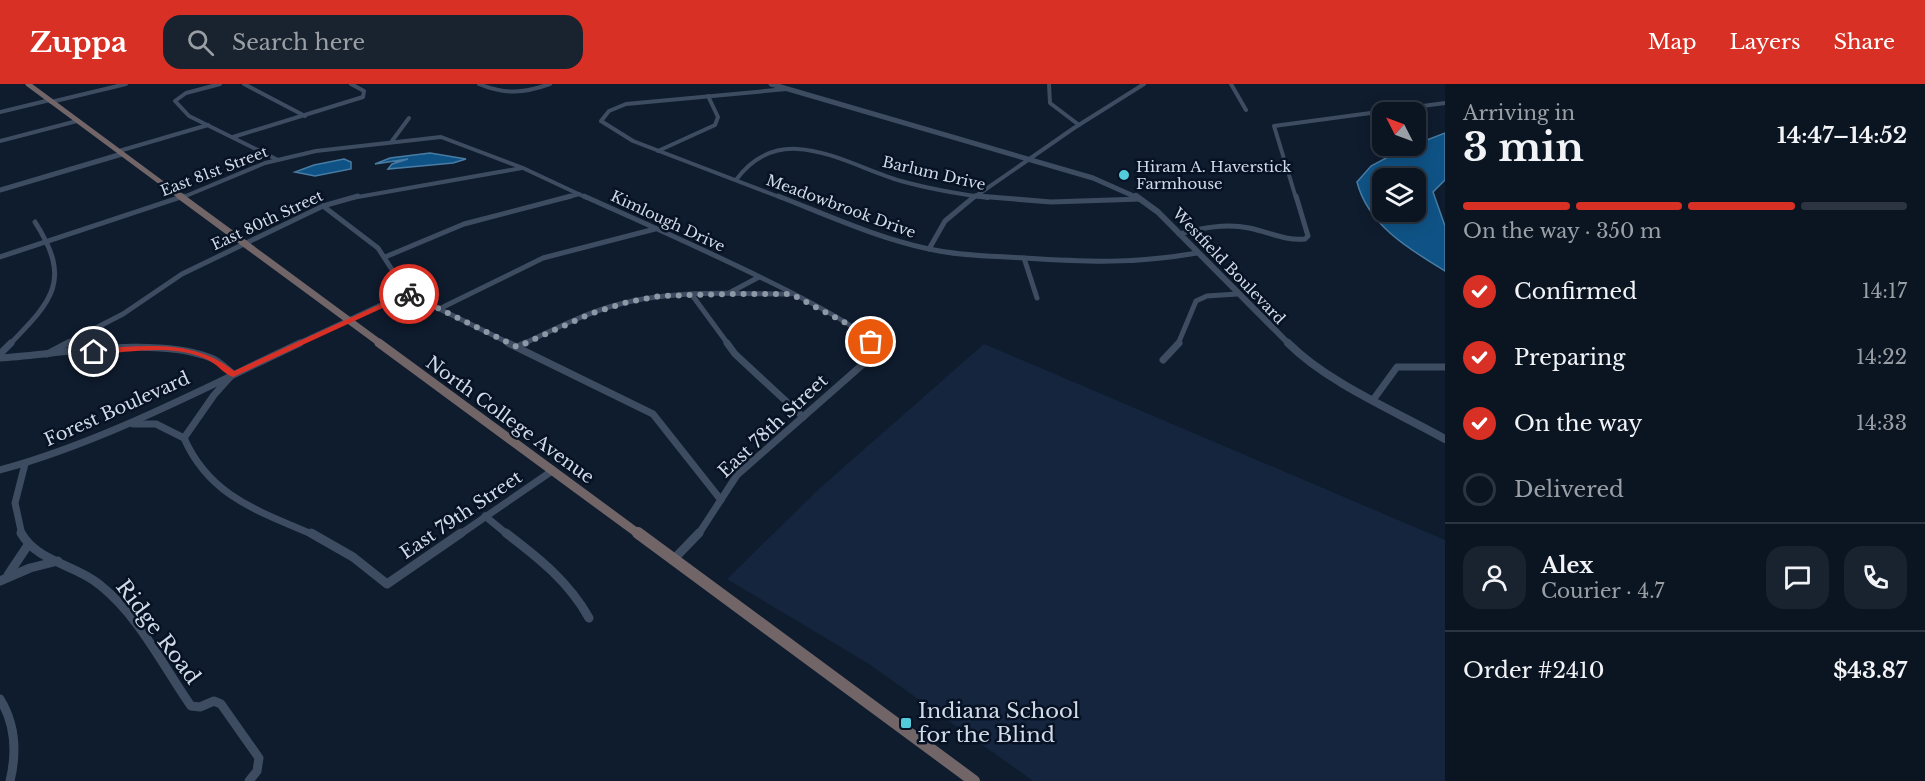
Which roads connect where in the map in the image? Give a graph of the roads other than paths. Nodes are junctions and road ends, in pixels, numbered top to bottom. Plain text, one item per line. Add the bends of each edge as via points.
1 (28, 84) edge
2 (126, 84) edge
3 (220, 84) edge
4 (244, 84) edge
5 (351, 84) edge
6 (480, 84) edge
7 (550, 84) edge
8 (771, 84) edge
9 (801, 84) edge
10 (1144, 84) edge
11 (1231, 84) edge
12 (1047, 85) edge
13 (787, 88) junction
14 (708, 96) junction
15 (51, 101) junction
16 (1445, 103) edge
17 (1246, 110) dead end
18 (0, 112) edge
19 (305, 116) junction
20 (409, 118) dead end
21 (77, 121) junction
22 (208, 125) junction
23 (1079, 125) junction
24 (233, 137) junction
25 (442, 137) joint
26 (0, 141) edge
27 (392, 141) junction
28 (658, 151) junction
29 (120, 153) junction
30 (1028, 159) junction
31 (278, 160) junction
32 (523, 168) junction
33 (736, 180) junction
34 (0, 190) edge
35 (579, 194) junction
36 (975, 197) junction
37 (180, 198) junction
38 (1141, 199) junction
39 (323, 206) junction
40 (35, 222) dead end
41 (655, 229) junction
42 (1179, 234) junction
43 (48, 241) junction
44 (245, 245) junction
45 (929, 249) junction
46 (1197, 253) junction
47 (0, 256) edge
48 (385, 257) junction
49 (1024, 258) junction
50 (759, 277) junction
51 (408, 293) junction
52 (727, 294) junction
53 (791, 294) junction
54 (1237, 294) junction
55 (692, 295) junction
56 (1037, 298) dead end
57 (439, 309) junction
58 (349, 322) junction
59 (873, 346) joint
60 (517, 347) junction
61 (45, 355) junction
62 (0, 356) edge
63 (1163, 360) dead end
64 (1445, 367) edge
65 (233, 374) junction
66 (1372, 400) junction
67 (803, 417) junction
68 (127, 424) junction
69 (184, 438) junction
70 (1445, 439) edge
71 (25, 464) junction
72 (0, 470) edge
73 (552, 471) junction
74 (721, 500) junction
75 (486, 516) junction
76 (28, 545) junction
77 (673, 560) junction
78 (58, 561) junction
79 (3, 579) edge
80 (589, 618) dead end
81 (0, 699) edge
82 (10, 781) edge
83 (249, 781) edge
84 (974, 781) edge

1 - 15 main road, North College Avenue
2 - 15 street
3 - 22 street via 179,96 175,101 179,108
4 - 19 street
5 - 19 street via 364,92 363,97
6 - 7 street via 512,94
8 - 13 street, Westfield Boulevard
9 - 13 street
10 - 23 street
11 - 17 street
12 - 23 street via 1050,103
13 - 14 street
13 - 30 street, Westfield Boulevard
14 - 28 street via 718,117 715,125
14 - 28 street, Meadowbrook Drive via 626,104 601,118 617,134
15 - 18 street
15 - 21 main road, North College Avenue
16 - 42 street via 1274,126 1308,236 1305,239 1290,240 1227,225
19 - 24 street
20 - 27 street
21 - 26 street
21 - 29 main road, North College Avenue
22 - 24 street
22 - 29 street
23 - 30 street
24 - 31 street
25 - 27 street, East 81st Street
25 - 32 street, Kimlough Drive
27 - 31 street, East 81st Street
28 - 33 street, Meadowbrook Drive
29 - 34 street
29 - 37 main road, North College Avenue
30 - 36 street
30 - 38 street, Westfield Boulevard via 1101,181
31 - 37 street, East 81st Street via 236,173
32 - 35 street, Kimlough Drive
32 - 39 street, East 80th Street via 375,191
33 - 36 street, Barlum Drive via 748,164 765,155 805,149 838,156 899,180
33 - 45 street, Meadowbrook Drive via 888,238
35 - 41 street, Kimlough Drive
35 - 48 street via 474,221
36 - 38 street, Barlum Drive via 1070,204
36 - 45 street via 945,221
37 - 43 street, East 81st Street
37 - 44 main road, North College Avenue
38 - 42 street, Westfield Boulevard
39 - 44 street, East 80th Street
39 - 48 street via 371,241
40 - 43 street
41 - 50 street, Kimlough Drive
41 - 57 street via 540,259
42 - 46 street, Westfield Boulevard
43 - 47 street, East 81st Street
43 - 62 street via 58,266 54,287 37,315
44 - 58 main road, North College Avenue
44 - 61 street, East 80th Street via 182,274 114,320
45 - 49 street, Meadowbrook Drive
46 - 49 street, Meadowbrook Drive via 1128,263
46 - 54 street, Westfield Boulevard
48 - 51 street
49 - 56 street
50 - 52 street
50 - 53 street, Kimlough Drive
51 - 57 street
51 - 58 street, Forest Boulevard
52 - 53 street
52 - 55 street
53 - 59 street, Kimlough Drive via 857,330
54 - 63 street via 1196,300 1182,338
54 - 66 street, Westfield Boulevard via 1304,358
55 - 60 street via 660,296 614,305
55 - 67 street via 735,354
57 - 60 street
58 - 65 street, Forest Boulevard
58 - 73 main road, North College Avenue
59 - 67 street, East 78th Street via 870,358
60 - 74 street via 653,414
61 - 62 street
61 - 65 street via 177,349 213,359
64 - 66 street via 1397,367
65 - 68 street, Forest Boulevard
65 - 69 street via 213,395
66 - 70 street, Westfield Boulevard
67 - 74 street, East 78th Street via 737,475
68 - 69 street via 152,423
68 - 71 street, Forest Boulevard
69 - 75 street, East 79th Street via 204,473 231,497 334,545 387,584
71 - 72 street, Forest Boulevard
71 - 76 street via 15,487 14,503
73 - 75 street, East 79th Street
73 - 77 main road, North College Avenue
74 - 77 street, East 78th Street via 704,528
75 - 80 street via 565,582
76 - 78 street, Ridge Road
76 - 79 street via 20,561
77 - 84 main road, North College Avenue
78 - 79 street
78 - 83 street, Ridge Road via 85,574 111,595 191,706 220,703 259,758 257,771
81 - 82 street via 14,734

